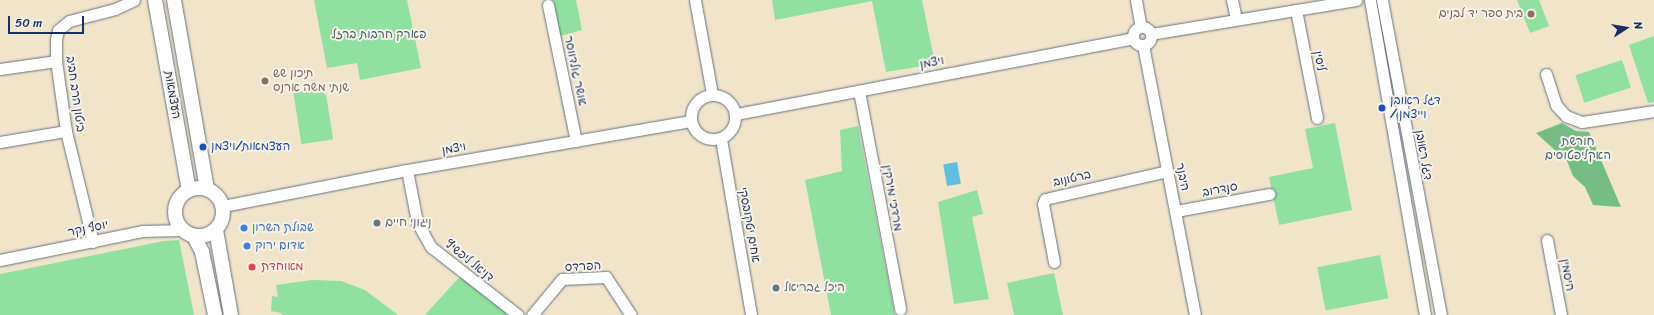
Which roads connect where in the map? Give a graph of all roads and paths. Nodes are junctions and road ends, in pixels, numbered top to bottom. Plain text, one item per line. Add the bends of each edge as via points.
1 (134, 0) edge
2 (155, 0) edge
3 (174, 0) edge
4 (695, 0) edge
5 (1136, 0) edge
6 (1232, 0) edge
7 (1356, 0) edge
8 (1370, 0) edge
9 (1382, 0) edge
10 (548, 5) dead end
11 (1296, 10) junction
12 (1236, 19) junction
13 (1141, 28) junction
14 (1151, 34) junction
15 (1133, 38) junction
16 (1143, 45) junction
17 (56, 61) junction
18 (0, 69) edge
19 (1546, 74) dead end
20 (859, 91) junction
21 (712, 94) junction
22 (1654, 111) edge
23 (736, 114) junction
24 (1317, 118) dead end
25 (691, 121) junction
26 (66, 131) junction
27 (721, 139) junction
28 (576, 141) junction
29 (0, 142) edge
30 (407, 170) junction
31 (1167, 171) junction
32 (207, 189) junction
33 (189, 190) junction
34 (1269, 194) dead end
35 (222, 206) junction
36 (1176, 211) junction
37 (216, 230) junction
38 (188, 233) junction
39 (1547, 240) dead end
40 (93, 242) junction
41 (0, 260) edge
42 (1054, 262) dead end
43 (900, 309) dead end
44 (215, 315) edge
45 (231, 315) edge
46 (518, 315) edge
47 (532, 315) edge
48 (631, 315) edge
49 (751, 315) edge
50 (1195, 315) edge
51 (1425, 315) edge
52 (1441, 315) edge
53 (1561, 315) edge

1 - 17 street, ביטון הרב חביב via 115,9 69,21 58,30
2 - 33 main road, העצמאות
3 - 32 main road, העצמאות
4 - 21 street
5 - 13 street
6 - 12 street
7 - 11 street
8 - 51 street
9 - 52 street, דגל ראובן
10 - 28 street, אושר גולדווסר
11 - 12 street
11 - 24 street, ליסין
12 - 14 street
13 - 14 street
13 - 15 street via 1136,30
14 - 16 street via 1150,41
15 - 16 street via 1136,43
15 - 20 street, ויצמן
16 - 31 street, היבנר
17 - 18 street
17 - 26 street, ביטון הרב חביב
19 - 22 street via 1556,104 1566,116 1582,122
20 - 23 street, ויצמן
20 - 43 street, מרדכי מירקין
21 - 23 street via 728,101
21 - 25 street via 695,104
23 - 27 street via 734,126
25 - 27 street via 699,135 706,139
25 - 28 street, ויצמן
26 - 29 street
26 - 40 street, ביטון הרב חביב
27 - 49 street, אחים יטקובסקי
28 - 30 street, ויצמן
30 - 35 street, ויצמן
30 - 46 street, דניאל ליפשיץ via 417,222 431,247
31 - 36 street, היבנר
31 - 42 street, ברטונוב via 1045,199 1043,204
32 - 33 main road
32 - 35 main road via 217,196
33 - 38 main road via 178,199 174,212
34 - 36 street, סנדרוב
35 - 37 main road via 222,219
36 - 50 street, היבנר
37 - 38 main road via 202,236
37 - 45 main road
38 - 40 street, יוסף נקר via 142,231
38 - 44 main road via 202,252
39 - 53 street, היסמין
40 - 41 street, יוסף נקר
47 - 48 street, הפרדס via 562,279 606,277

